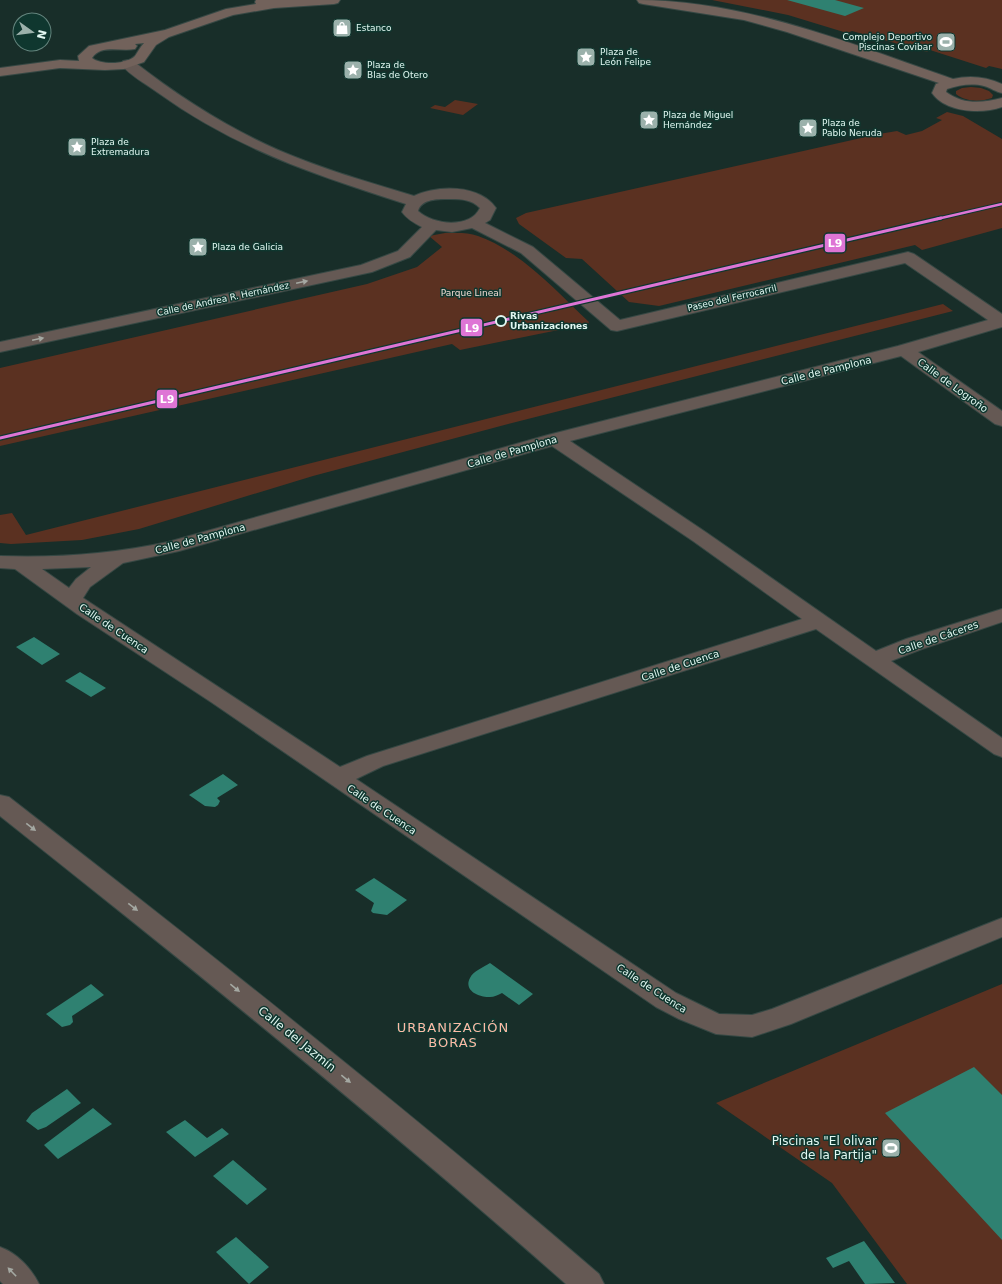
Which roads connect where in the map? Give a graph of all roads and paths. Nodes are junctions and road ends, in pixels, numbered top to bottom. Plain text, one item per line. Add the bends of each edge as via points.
1 (246, 0) edge
2 (256, 0) edge
3 (334, 0) edge
4 (643, 0) edge
5 (301, 1) edge
6 (276, 4) junction
7 (230, 12) junction
8 (169, 33) junction
9 (115, 45) junction
10 (90, 51) junction
11 (143, 52) junction
12 (128, 64) junction
13 (94, 65) junction
14 (1, 72) edge
15 (950, 82) junction
16 (1001, 103) edge
17 (416, 202) junction
18 (474, 223) junction
19 (432, 226) junction
20 (1002, 322) edge
21 (0, 347) edge
22 (904, 350) junction
23 (1002, 420) edge
24 (555, 439) junction
25 (116, 558) junction
26 (10, 562) edge
27 (71, 599) junction
28 (1002, 615) edge
29 (820, 621) junction
30 (874, 660) junction
31 (1002, 749) edge
32 (337, 778) junction
33 (0, 803) edge
34 (1002, 927) edge
35 (0, 1260) edge
36 (23, 1284) edge
37 (588, 1284) edge

1 - 7 street
2 - 6 street
3 - 5 street
4 - 15 street via 745,16 792,29
5 - 6 street
6 - 7 street
7 - 8 street
8 - 9 street
8 - 11 street via 150,42
9 - 10 street
9 - 11 street via 136,48
10 - 13 street via 85,59
10 - 14 street
11 - 12 street via 139,60
12 - 13 street
12 - 17 street via 196,111 246,140 295,162
13 - 14 street via 60,64
15 - 16 street via 977,81 990,84
15 - 16 street via 941,87 939,92 945,99 973,106
17 - 18 street via 446,194 478,199 488,208 487,214
17 - 19 street via 410,212 414,218
18 - 19 street via 454,227
18 - 20 street, Paseo del Ferrocarril via 527,250 617,326 908,257
21 -> 19 street, Calle de Andrea R. Hernández via 366,269 404,254
20 - 22 street, Calle de Pamplona
22 - 23 street, Calle de Logroño
22 - 24 street, Calle de Pamplona
24 - 25 street, Calle de Pamplona via 172,547
24 - 29 street
25 - 26 street, Calle de Pamplona
25 - 27 street, Calle de Cuenca via 84,583
26 - 27 street, Calle de Cuenca
27 - 32 street, Calle de Cuenca
28 - 30 street, Calle de Cáceres
29 - 30 street
29 - 32 street, Calle de Cuenca via 375,761
30 - 31 street
32 - 34 street, Calle de Cuenca via 666,1000 716,1024 752,1026 782,1016
33 -> 37 street, Calle del Jazmín via 228,982 489,1196
36 -> 35 street

